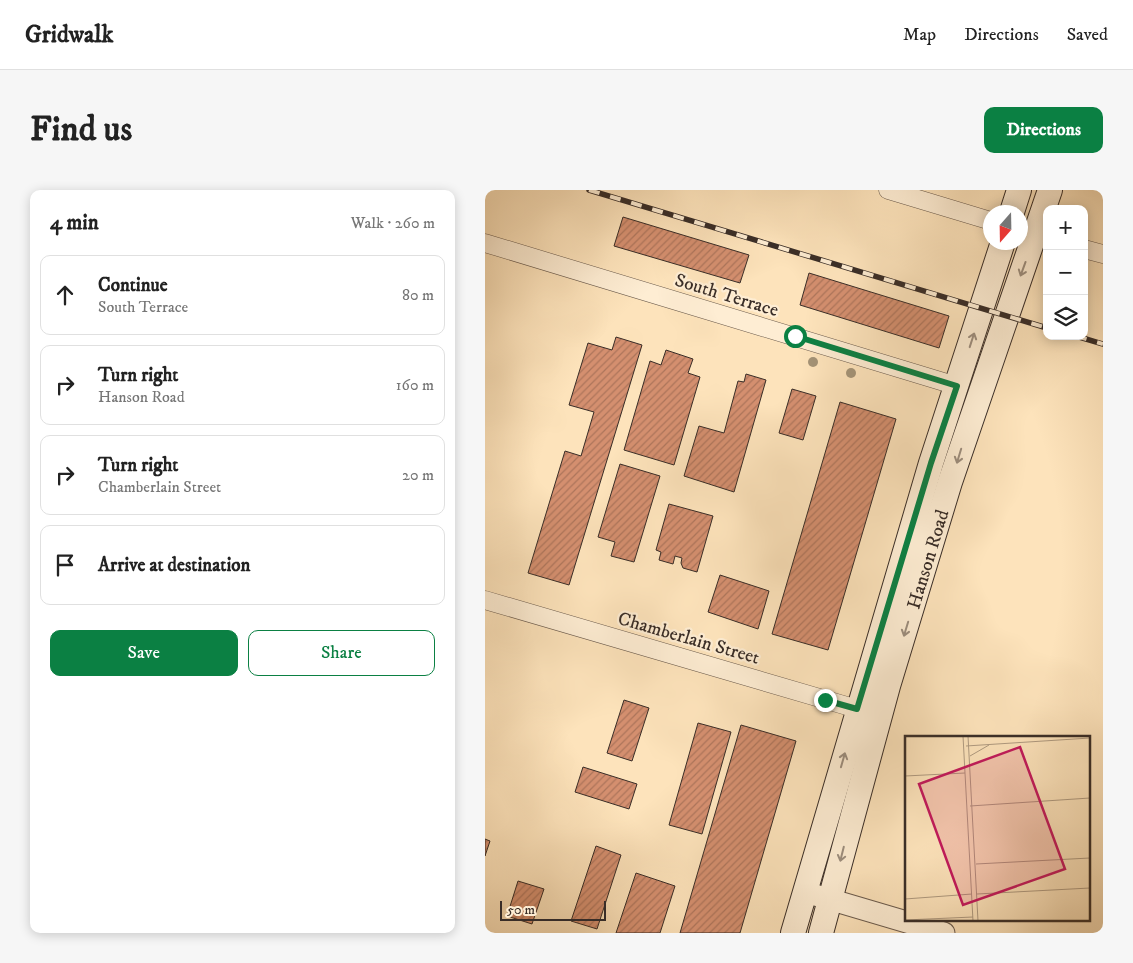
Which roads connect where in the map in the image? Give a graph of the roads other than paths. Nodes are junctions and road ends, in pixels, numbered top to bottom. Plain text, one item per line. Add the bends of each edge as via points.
1 (888, 190) edge
2 (1019, 190) edge
3 (1050, 190) edge
4 (1014, 205) edge
5 (983, 218) edge
6 (1042, 236) edge
7 (485, 243) edge
8 (1000, 250) edge
9 (1088, 250) edge
10 (1103, 254) edge
11 (957, 386) junction
12 (968, 427) junction
13 (485, 600) edge
14 (857, 709) junction
15 (880, 716) junction
16 (805, 892) junction
17 (830, 900) junction
18 (793, 933) edge
19 (821, 933) edge
20 (944, 933) edge

1 - 5 street
2 - 4 main road
3 - 6 main road, Hanson Road
6 -> 12 main road, Hanson Road
7 - 11 street, South Terrace
11 -> 8 main road, Hanson Road
9 - 10 street
11 - 12 main road via 964,398
11 - 14 main road, Hanson Road
12 -> 15 main road, Hanson Road
13 - 14 street, Chamberlain Street
14 - 15 street, Chamberlain Street
16 -> 14 main road, Hanson Road
15 -> 17 main road, Hanson Road
16 - 17 street
16 - 18 main road, Hanson Road
17 - 19 main road, Hanson Road
17 - 20 street

